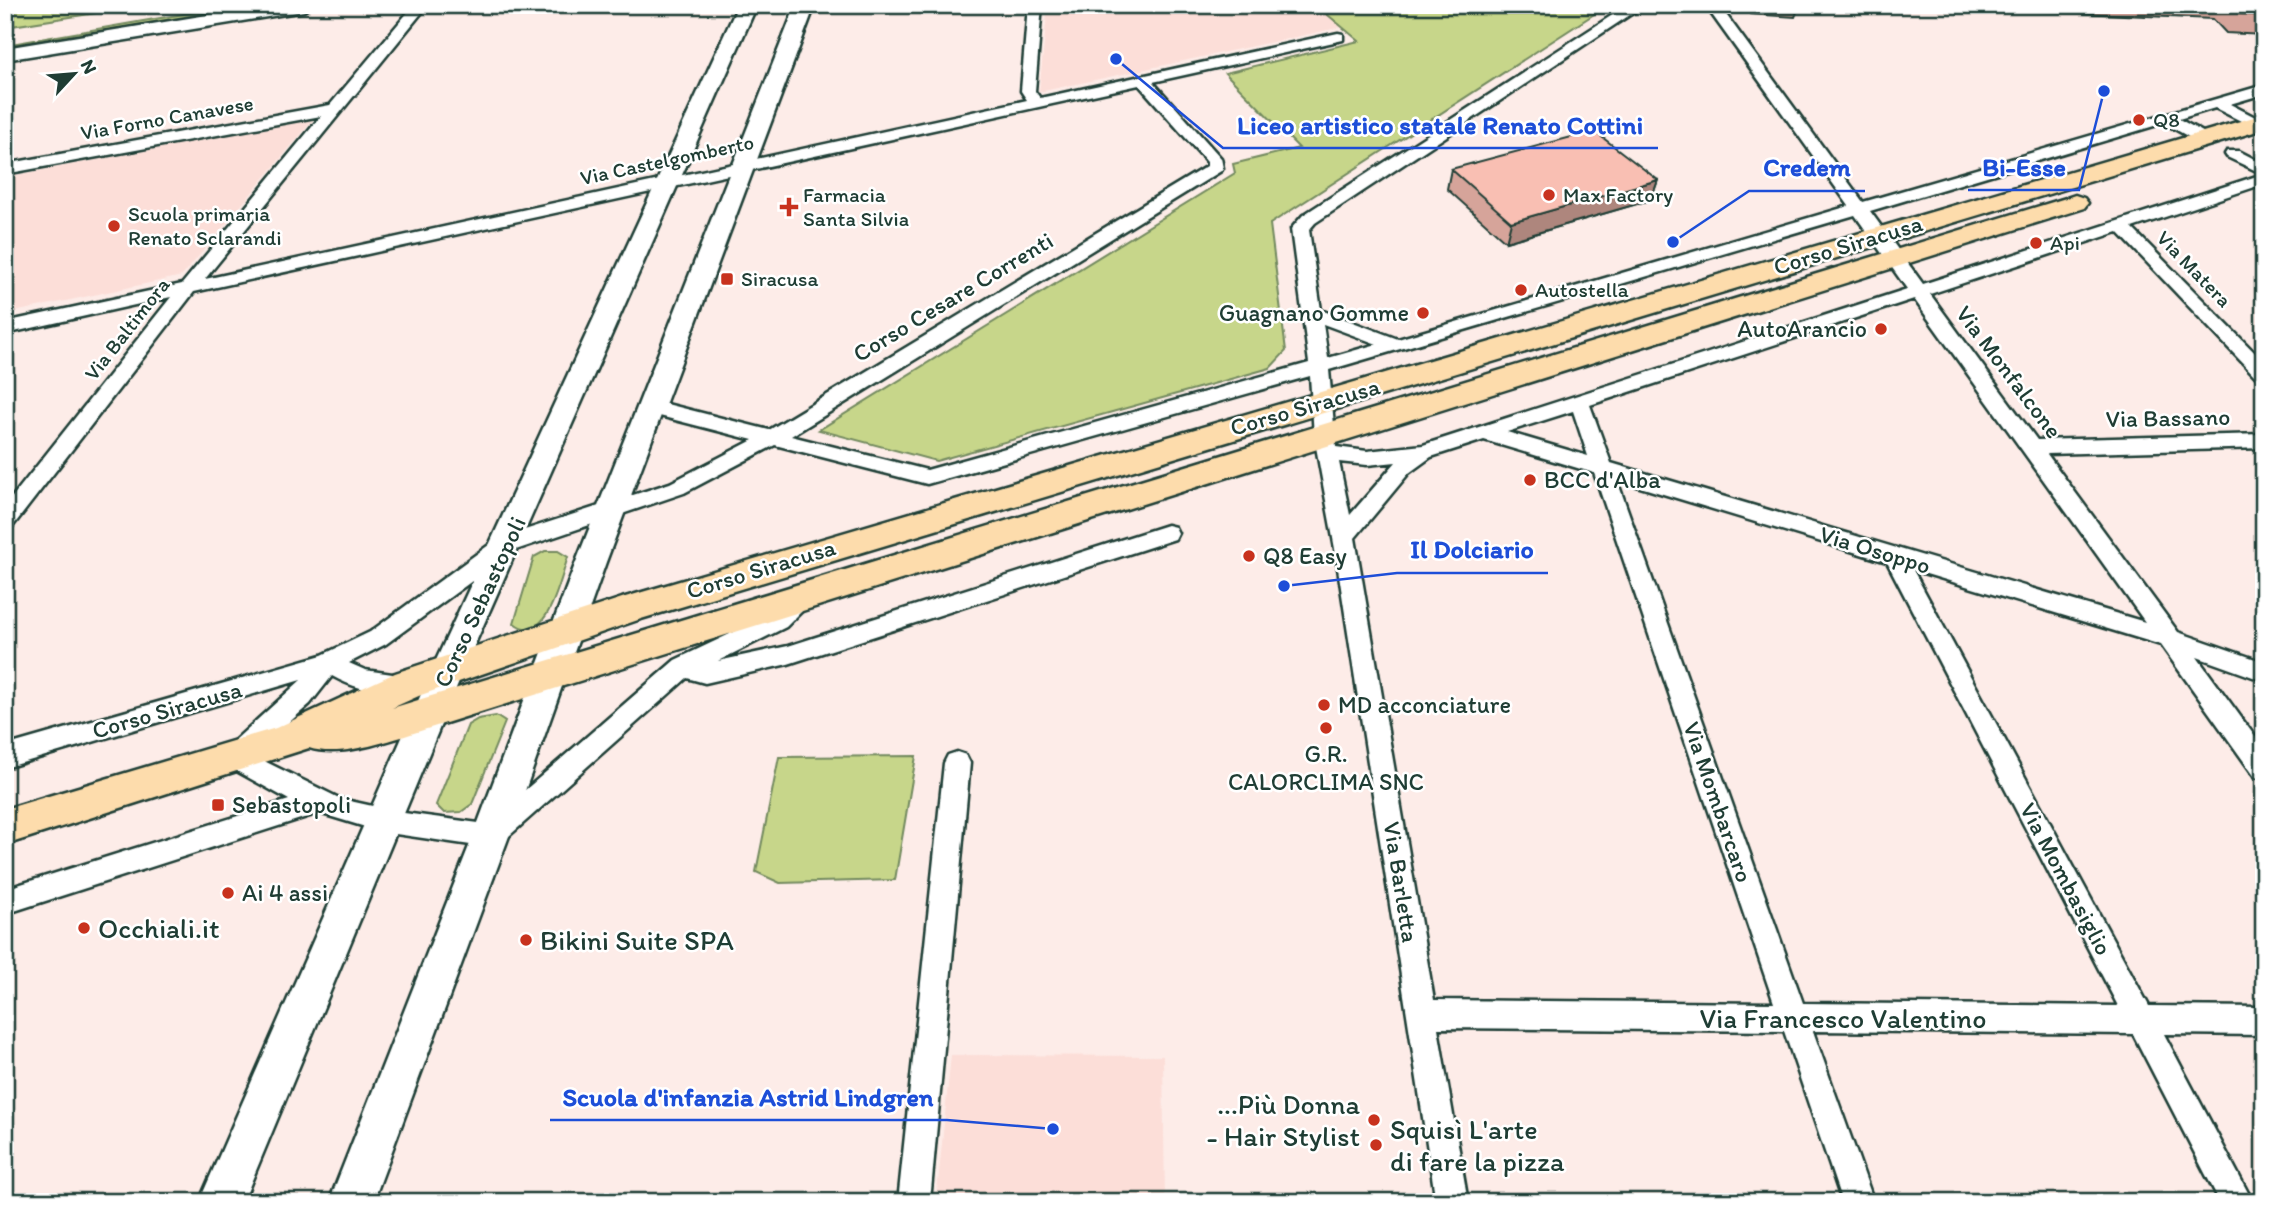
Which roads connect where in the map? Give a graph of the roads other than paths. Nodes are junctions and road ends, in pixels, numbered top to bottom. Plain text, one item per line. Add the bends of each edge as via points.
1 (206, 5) edge
2 (304, 5) edge
3 (421, 5) edge
4 (748, 5) edge
5 (806, 5) edge
6 (1035, 5) edge
7 (1637, 5) edge
8 (1712, 5) edge
9 (5, 37) edge
10 (1338, 37) dead end
11 (5, 54) edge
12 (1143, 80) junction
13 (2264, 89) edge
14 (1036, 103) junction
15 (2217, 103) junction
16 (336, 109) junction
17 (2166, 118) junction
18 (2261, 129) edge
19 (2204, 139) junction
20 (2233, 154) junction
21 (745, 166) junction
22 (5, 169) edge
23 (2264, 170) edge
24 (2264, 180) edge
25 (667, 183) junction
26 (1858, 211) junction
27 (2121, 226) junction
28 (1885, 248) junction
29 (188, 288) junction
30 (1917, 292) junction
31 (1311, 313) junction
32 (5, 328) edge
33 (1397, 345) junction
34 (1319, 368) junction
35 (2264, 374) edge
36 (1321, 402) junction
37 (1580, 403) junction
38 (651, 407) junction
39 (1486, 433) junction
40 (770, 439) junction
41 (2264, 442) edge
42 (1326, 444) junction
43 (2032, 447) junction
44 (1424, 452) junction
45 (1603, 469) junction
46 (610, 510) junction
47 (5, 520) edge
48 (1167, 533) dead end
49 (1344, 536) junction
50 (505, 545) junction
51 (1895, 556) junction
52 (808, 594) junction
53 (566, 630) junction
54 (2169, 638) junction
55 (330, 662) junction
56 (683, 667) junction
57 (449, 669) junction
58 (2264, 672) edge
59 (550, 676) junction
60 (419, 698) junction
61 (5, 757) edge
62 (233, 757) junction
63 (957, 763) dead end
64 (2264, 769) edge
65 (319, 802) junction
66 (384, 821) junction
67 (5, 827) edge
68 (491, 836) junction
69 (5, 902) edge
70 (1423, 1014) junction
71 (1793, 1017) junction
72 (2141, 1020) junction
73 (2264, 1021) edge
74 (221, 1202) edge
75 (351, 1202) edge
76 (914, 1202) edge
77 (1452, 1202) edge
78 (1858, 1202) edge
79 (2237, 1202) edge

1 - 9 main road
2 - 11 main road
3 - 16 street, Via Baltimora
4 - 25 main road, Corso Sebastopoli
5 - 21 main road
6 - 14 street via 1028,91
7 - 31 street, Via Barletta via 1308,219 1300,229
8 - 26 street, Via Monfalcone
10 - 12 street, Via Castelgomberto
12 - 14 street, Via Castelgomberto
12 - 40 street, Corso Cesare Correnti via 1215,161 1215,168
13 - 15 street, Corso Siracusa
14 - 21 street, Via Castelgomberto
15 - 17 street, Corso Siracusa
15 - 18 street
16 - 22 street, Via Forno Canavese
16 - 29 street, Via Baltimora
17 - 19 street
17 - 26 street, Corso Siracusa
18 - 19 main road, Corso Siracusa
18 - 20 main road, Corso Siracusa
19 - 28 main road, Corso Siracusa
20 - 23 street
20 - 28 main road, Corso Siracusa
21 - 25 street, Via Castelgomberto
21 - 38 main road
24 - 27 street, Corso Siracusa
25 - 29 street, Via Castelgomberto
25 - 50 main road, Corso Sebastopoli
26 - 28 street, Via Monfalcone
26 - 33 street, Corso Siracusa
27 - 30 street, Corso Siracusa
27 - 35 street, Via Matera
28 - 30 street, Via Monfalcone
28 - 36 main road, Corso Siracusa
28 - 42 main road, Corso Siracusa
29 - 32 street, Via Castelgomberto
29 - 47 street, Via Baltimora
30 - 37 street, Corso Siracusa
30 - 43 street, Via Monfalcone
31 - 33 street
31 - 34 street, Via Barletta
33 - 34 street, Corso Siracusa
34 - 36 street, Via Barletta
34 - 40 street, Corso Siracusa via 928,477
36 - 42 street, Via Barletta
36 - 53 main road, Corso Siracusa
37 - 39 street, Corso Siracusa
37 - 45 street, Via Mombarcaro
38 - 40 street, Corso Siracusa
38 - 46 main road
39 - 44 street, Corso Siracusa
39 - 45 street, Via Osoppo
40 - 46 street, Corso Cesare Correnti via 708,474
41 - 43 street, Via Bassano
42 - 44 street, Corso Siracusa via 1367,458
42 - 49 street, Via Barletta
42 - 52 main road, Corso Siracusa
43 - 54 street, Via Monfalcone
44 - 49 street, Corso Siracusa via 1402,468
45 - 51 street, Via Osoppo
45 - 71 street, Via Mombarcaro
46 - 50 street, Corso Siracusa
46 - 53 main road
48 - 56 street via 788,655 705,673
49 - 70 street, Via Barletta
50 - 55 street, Corso Siracusa via 378,638
50 - 57 main road, Corso Sebastopoli
51 - 54 street, Via Osoppo
51 - 72 street, Via Mombasiglio
52 - 56 street, Corso Siracusa via 778,621
52 - 59 main road, Corso Siracusa
53 - 57 main road, Corso Siracusa
53 - 59 main road
54 - 58 street, Via Osoppo
54 - 64 street, Via Monfalcone
55 - 60 street, Corso Siracusa via 350,677
55 - 61 street, Corso Siracusa
55 - 62 street, Corso Siracusa via 302,697
56 - 68 street, Corso Siracusa
57 - 60 main road, Corso Siracusa
59 - 60 main road, Corso Siracusa
59 - 68 main road
60 - 62 main road, Corso Siracusa via 375,729 286,741
60 - 66 main road, Corso Sebastopoli
62 - 65 street
62 - 67 main road, Corso Siracusa
63 - 76 street
65 - 66 street
65 - 69 street
66 - 68 street
66 - 74 main road, Corso Sebastopoli
68 - 75 main road
70 - 71 street, Via Francesco Valentino
70 - 77 street, Via Barletta
71 - 72 street, Via Francesco Valentino
71 - 78 street, Via Mombarcaro
72 - 73 street, Via Francesco Valentino
72 - 79 street, Via Mombasiglio

